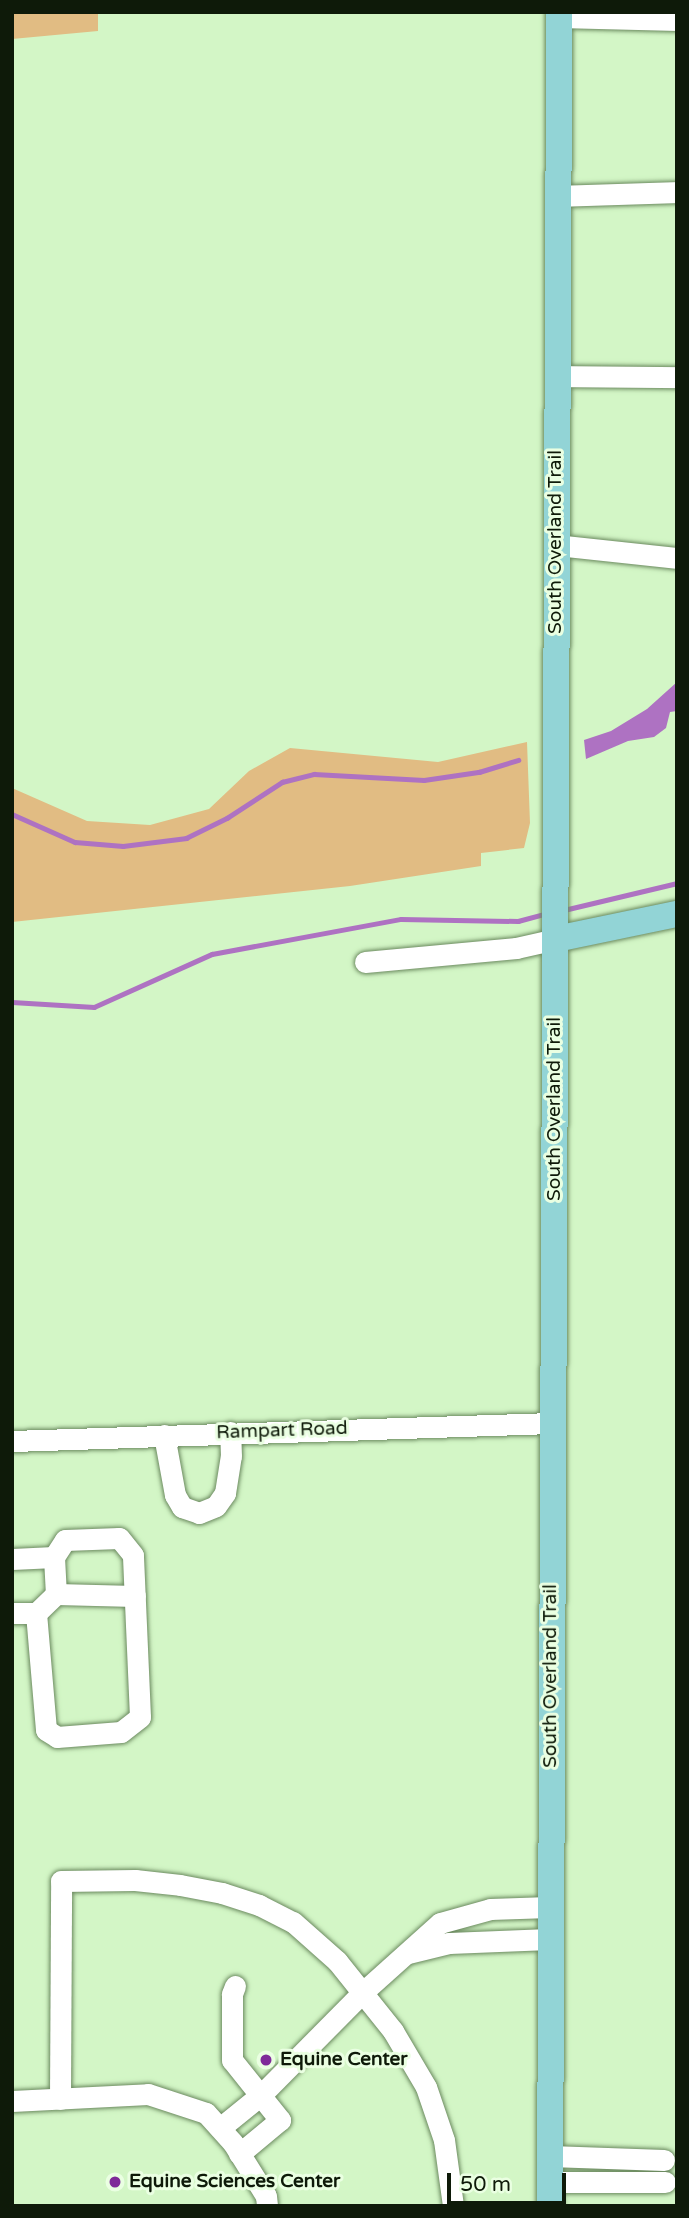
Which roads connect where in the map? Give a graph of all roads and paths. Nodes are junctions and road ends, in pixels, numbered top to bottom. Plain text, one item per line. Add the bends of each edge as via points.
1 (559, 15) edge
2 (601, 15) edge
3 (677, 20) edge
4 (677, 192) edge
5 (558, 196) junction
6 (557, 376) junction
7 (677, 377) edge
8 (556, 545) junction
9 (677, 558) edge
10 (677, 914) edge
11 (556, 920) junction
12 (365, 962) dead end
13 (552, 1423) junction
14 (230, 1432) junction
15 (164, 1435) junction
16 (12, 1441) edge
17 (54, 1557) junction
18 (12, 1559) edge
19 (56, 1594) junction
20 (135, 1596) junction
21 (36, 1613) junction
22 (12, 1614) edge
23 (549, 1907) junction
24 (549, 1939) junction
25 (403, 1954) junction
26 (235, 1986) dead end
27 (363, 1992) junction
28 (262, 2094) junction
29 (60, 2099) junction
30 (12, 2101) edge
31 (220, 2129) junction
32 (239, 2154) junction
33 (671, 2154) edge
34 (550, 2181) edge
35 (673, 2190) edge
36 (267, 2206) edge
37 (453, 2206) edge

1 - 2 street
1 - 5 main road, South Overland Trail
2 - 3 street
4 - 5 street
5 - 6 main road, South Overland Trail
6 - 7 street
6 - 8 main road, South Overland Trail
8 - 9 street
8 - 11 main road, South Overland Trail
10 - 11 main road
11 - 12 street via 516,948
11 - 13 main road, South Overland Trail
13 - 14 street, Rampart Road
13 - 23 main road, South Overland Trail
14 - 15 street, Rampart Road
14 - 15 street via 225,1493 216,1506 199,1513 182,1507 175,1495
15 - 16 street, Rampart Road
17 - 18 street
17 - 19 street
17 - 20 street via 65,1540 119,1538 133,1555
19 - 20 street
19 - 21 street
20 - 21 street via 140,1717 121,1732 57,1737 46,1730
21 - 22 street
23 - 24 main road, South Overland Trail
23 - 25 street via 490,1909 440,1923
24 - 25 street via 449,1943
24 - 34 main road, South Overland Trail
25 - 27 street
26 - 28 street via 232,2060
27 - 28 street
27 - 29 street via 337,1961 293,1922 259,1905 180,1885 61,1881
27 - 37 street via 393,2031 426,2088 444,2140
28 - 31 street
28 - 32 street via 280,2120
29 - 30 street
29 - 31 street via 148,2094 206,2113
31 - 32 street
32 - 36 street via 266,2196
33 - 34 street
33 - 35 street via 662,2168
34 - 35 street

